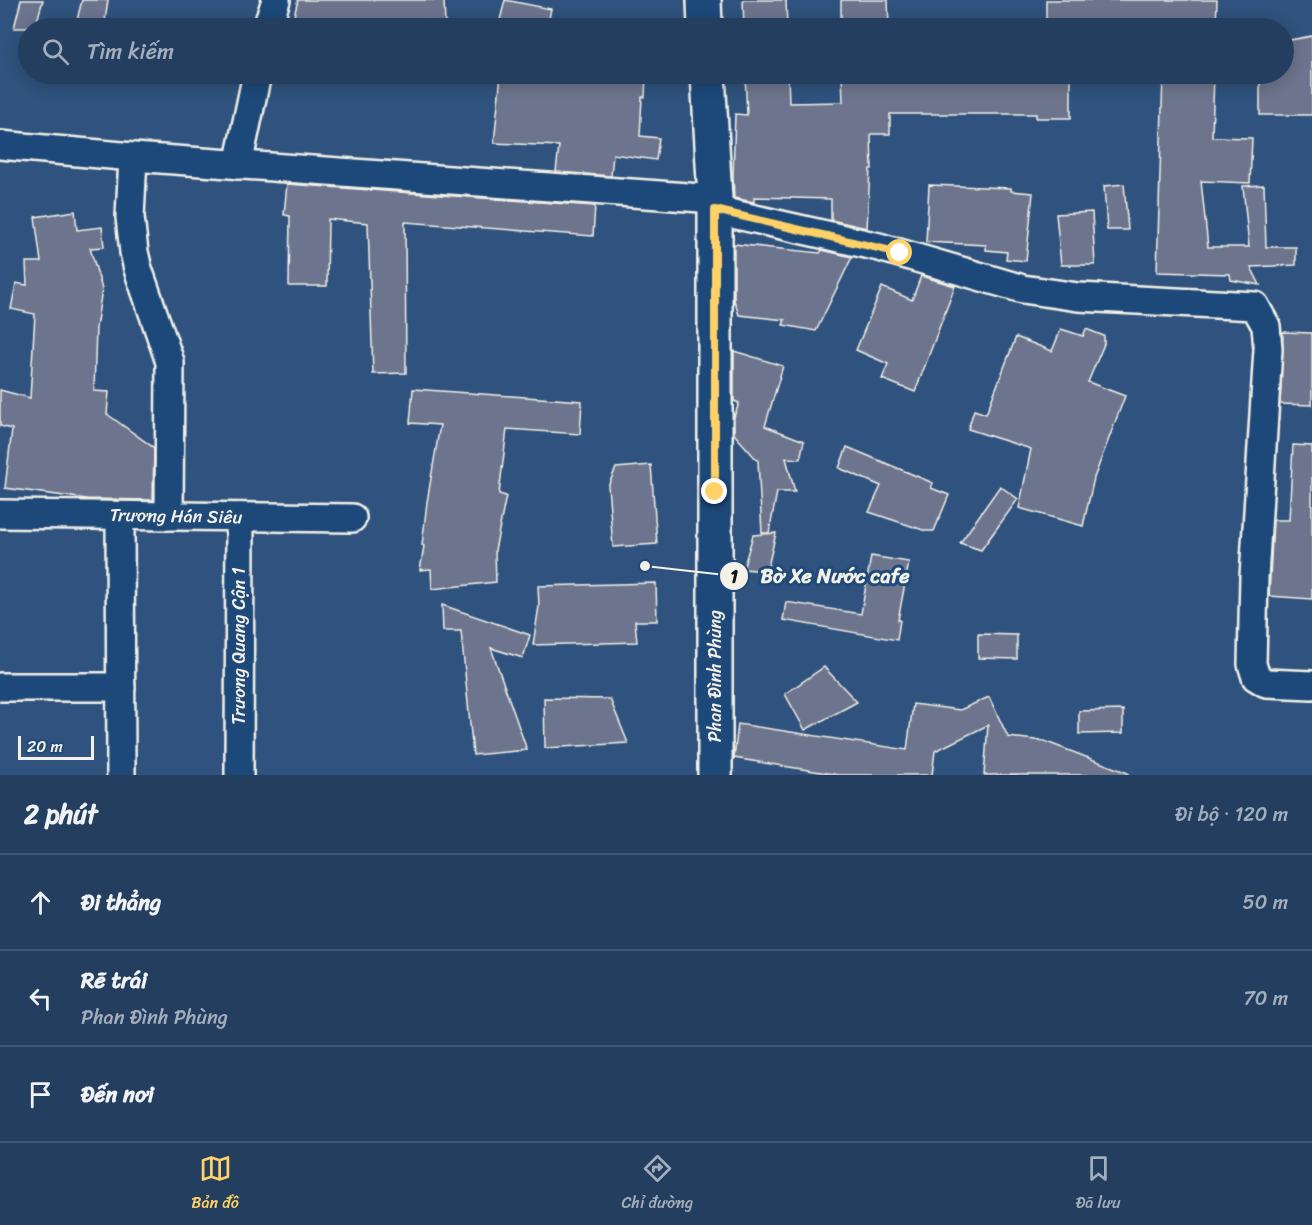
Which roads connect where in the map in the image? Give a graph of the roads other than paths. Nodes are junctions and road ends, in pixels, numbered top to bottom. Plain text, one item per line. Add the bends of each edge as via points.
1 (276, 0) edge
2 (704, 0) edge
3 (270, 18) edge
4 (705, 18) edge
5 (255, 84) edge
6 (709, 84) edge
7 (0, 145) edge
8 (133, 157) junction
9 (238, 165) junction
10 (715, 205) junction
11 (0, 514) edge
12 (120, 516) junction
13 (169, 516) junction
14 (240, 517) junction
15 (352, 519) dead end
16 (1312, 685) edge
17 (0, 687) edge
18 (121, 687) junction
19 (121, 775) edge
20 (239, 775) edge
21 (715, 775) edge

1 - 3 street
2 - 4 street
5 - 9 street
6 - 10 street, Phan Đình Phùng
7 - 8 street
8 - 9 street
8 - 13 street via 130,217 134,252 170,362
9 - 10 street
10 - 16 street via 1023,289 1078,297 1255,306 1266,326 1268,349 1252,664 1256,677 1266,683
10 - 21 street, Phan Đình Phùng
11 - 12 street, Trương Hán Siêu
12 - 13 street, Trương Hán Siêu
12 - 18 street
13 - 14 street, Trương Hán Siêu
14 - 15 street, Trương Hán Siêu
14 - 20 street, Trương Quang Cận 1
17 - 18 street
18 - 19 street

